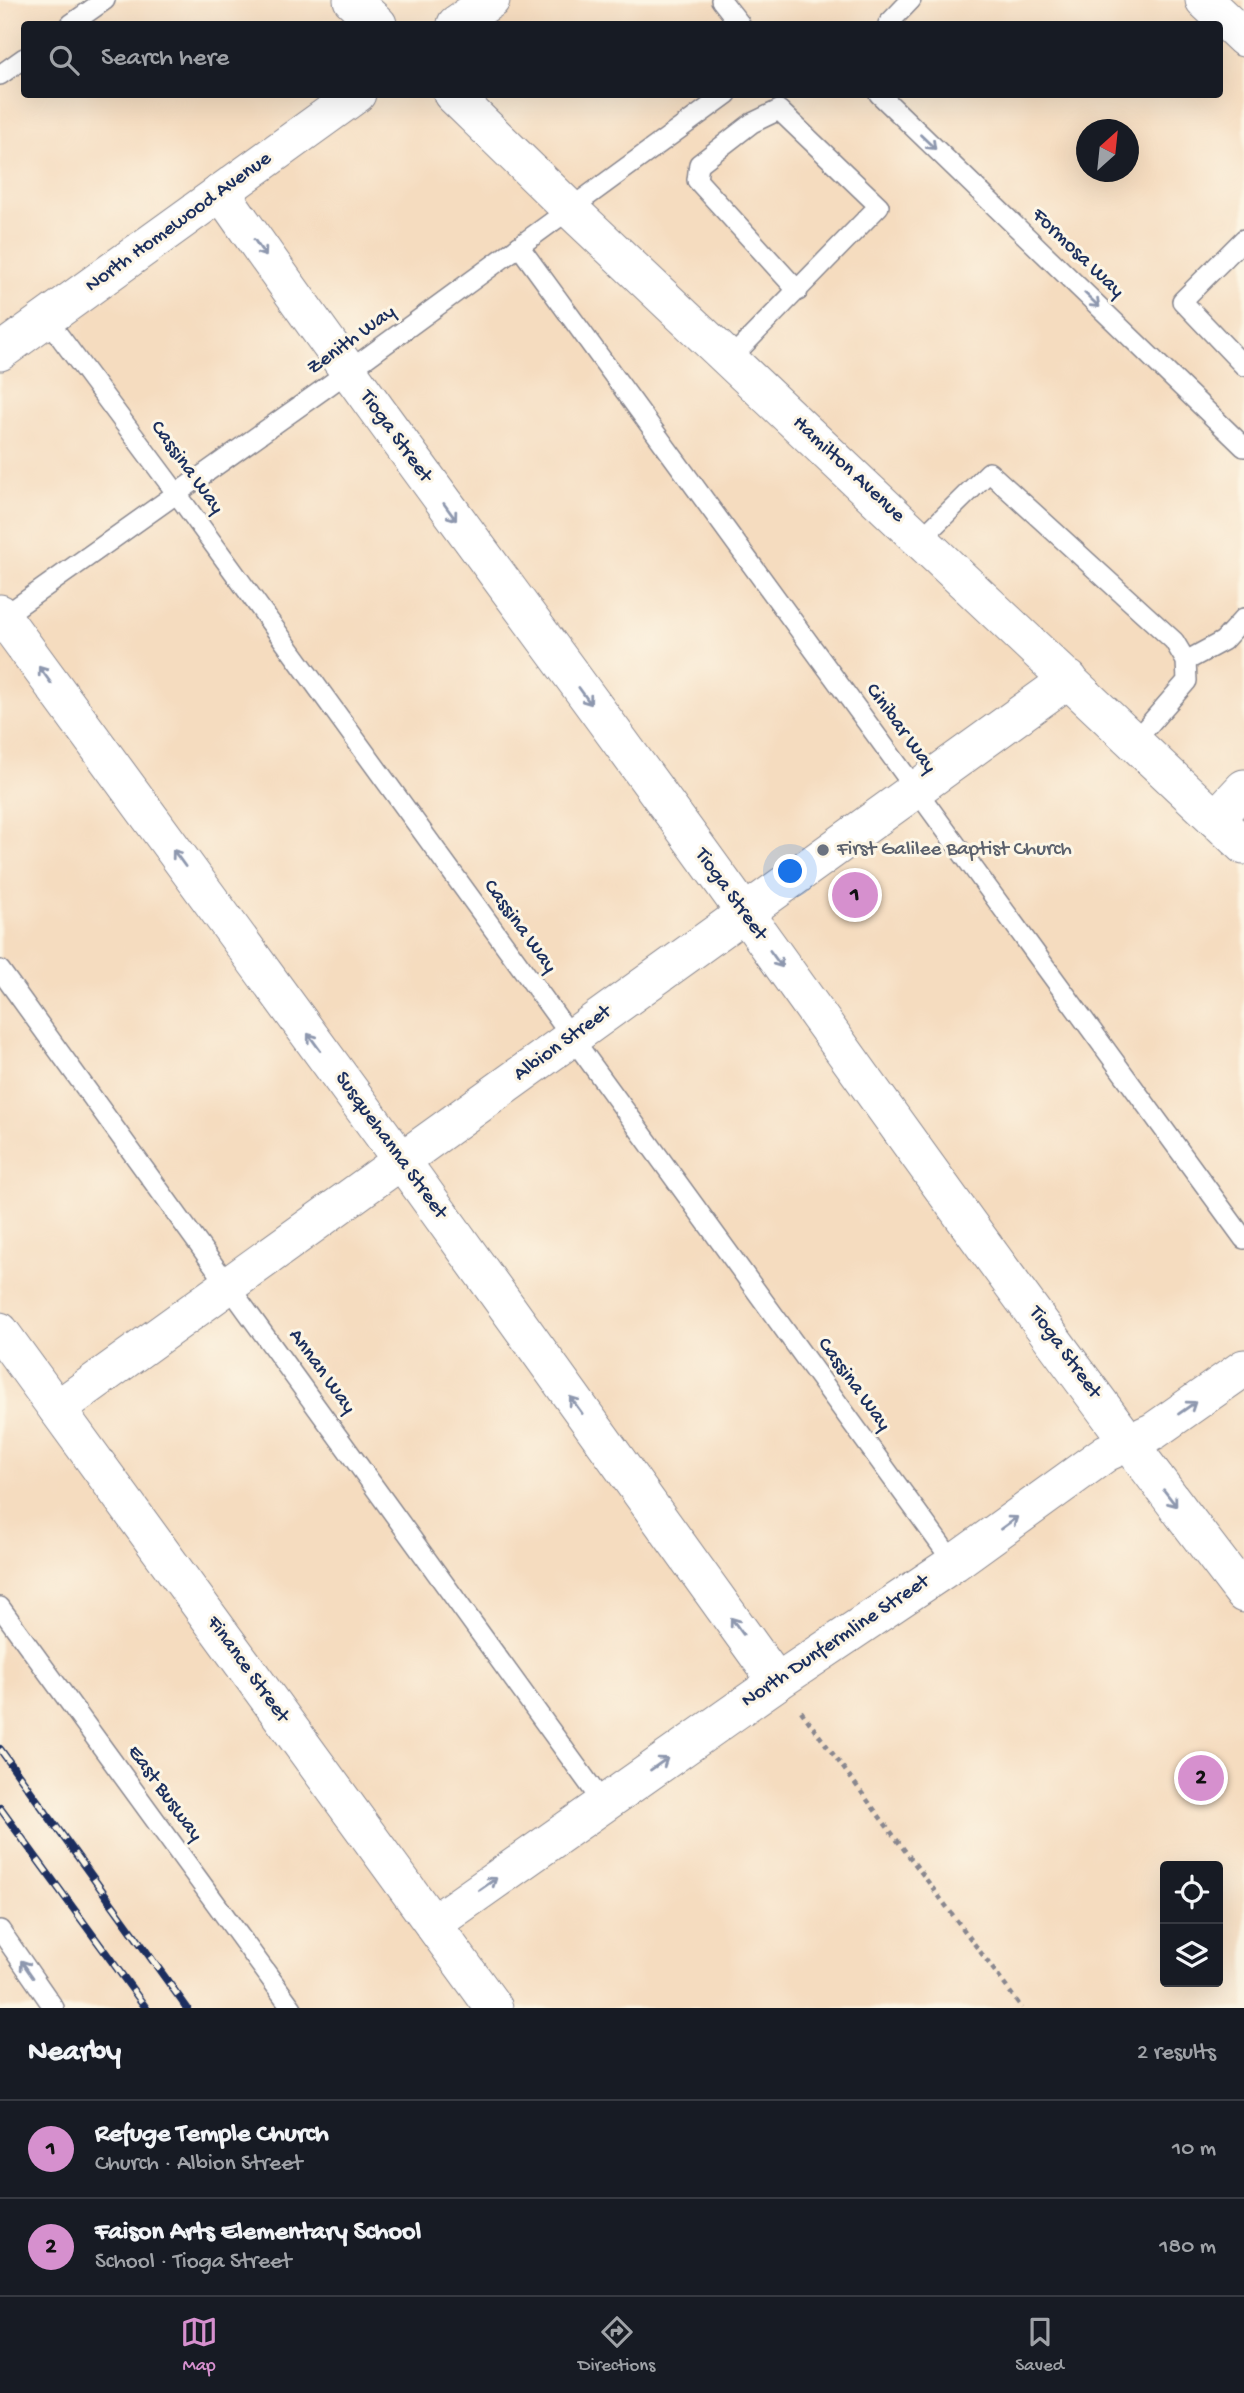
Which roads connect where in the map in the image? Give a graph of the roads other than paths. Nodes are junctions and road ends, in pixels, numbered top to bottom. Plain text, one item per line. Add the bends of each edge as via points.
1 (105, 0) edge
2 (352, 0) edge
3 (491, 0) edge
4 (721, 0) edge
5 (911, 0) edge
6 (1204, 0) edge
7 (75, 21) edge
8 (376, 21) edge
9 (460, 21) edge
10 (738, 21) edge
11 (891, 21) edge
12 (1244, 38) edge
13 (21, 60) edge
14 (0, 75) edge
15 (351, 98) edge
16 (456, 98) edge
17 (722, 98) edge
18 (883, 98) edge
19 (221, 192) junction
20 (571, 210) junction
21 (1244, 239) edge
22 (519, 246) junction
23 (798, 290) junction
24 (46, 318) junction
25 (0, 352) edge
26 (730, 359) junction
27 (1244, 366) edge
28 (347, 372) junction
29 (1244, 447) edge
30 (177, 494) junction
31 (921, 539) junction
32 (1, 616) edge
33 (1244, 618) edge
34 (1186, 662) junction
35 (1069, 679) junction
36 (1134, 742) junction
37 (1244, 788) edge
38 (916, 790) junction
39 (1215, 819) junction
40 (1244, 846) edge
41 (744, 912) junction
42 (0, 970) edge
43 (572, 1038) junction
44 (401, 1160) junction
45 (1244, 1239) edge
46 (229, 1284) junction
47 (0, 1331) edge
48 (1244, 1368) edge
49 (57, 1409) junction
50 (1129, 1443) junction
51 (954, 1563) junction
52 (1244, 1594) edge
53 (0, 1607) edge
54 (777, 1682) junction
55 (603, 1803) junction
56 (433, 1924) junction
57 (0, 1930) edge
58 (54, 2008) edge
59 (292, 2008) edge
60 (494, 2008) edge

1 - 7 lane
2 - 8 street
3 - 9 street
4 - 10 lane
5 - 11 lane
6 - 12 street
13 - 14 lane
15 - 19 street, North Homewood Avenue
16 - 20 street, Hamilton Avenue
17 - 20 lane, Zenith Way
18 -> 29 lane, Formosa Way
19 - 24 street, North Homewood Avenue
19 -> 28 street, Tioga Street
20 - 22 lane, Zenith Way
20 - 26 street, Hamilton Avenue
21 - 27 lane via 1182,301
22 - 28 lane, Zenith Way
22 - 38 lane, Cinibar Way
23 - 23 lane via 879,206 779,110 752,123 699,164 697,180
23 - 26 lane
24 - 25 street, North Homewood Avenue
24 - 30 lane, Cassina Way
26 - 31 street, Hamilton Avenue
28 - 30 lane, Zenith Way
28 -> 41 street, Tioga Street
30 - 32 lane, Zenith Way
30 - 43 lane, Cassina Way
31 - 34 lane via 989,472 1174,641
31 - 35 street, Hamilton Avenue
44 -> 32 street, Susquehanna Street
33 - 34 lane via 1223,641
34 - 36 lane via 1187,681
35 - 36 street, Hamilton Avenue
35 - 38 street, Albion Street
36 - 39 street, Hamilton Avenue
37 - 39 street
38 - 41 street, Albion Street
38 - 45 lane, Cinibar Way
39 - 40 street, Hamilton Avenue
41 - 43 street, Albion Street
41 -> 50 street, Tioga Street
42 - 46 lane, Annan Way
43 - 44 street, Albion Street
43 - 51 lane, Cassina Way
44 - 46 street, Albion Street
54 -> 44 street, Susquehanna Street
46 - 49 street, Albion Street
46 - 55 lane, Annan Way
47 - 49 street, Finance Street
50 -> 48 street, North Dunfermline Street via 1154,1431
49 - 56 street, Finance Street
51 -> 50 street, North Dunfermline Street via 1106,1453
50 -> 52 street, Tioga Street
51 - 54 street, North Dunfermline Street
53 - 59 lane, East Busway
55 -> 54 street, North Dunfermline Street
56 -> 55 street, North Dunfermline Street
56 - 60 street, Finance Street
58 -> 57 lane

